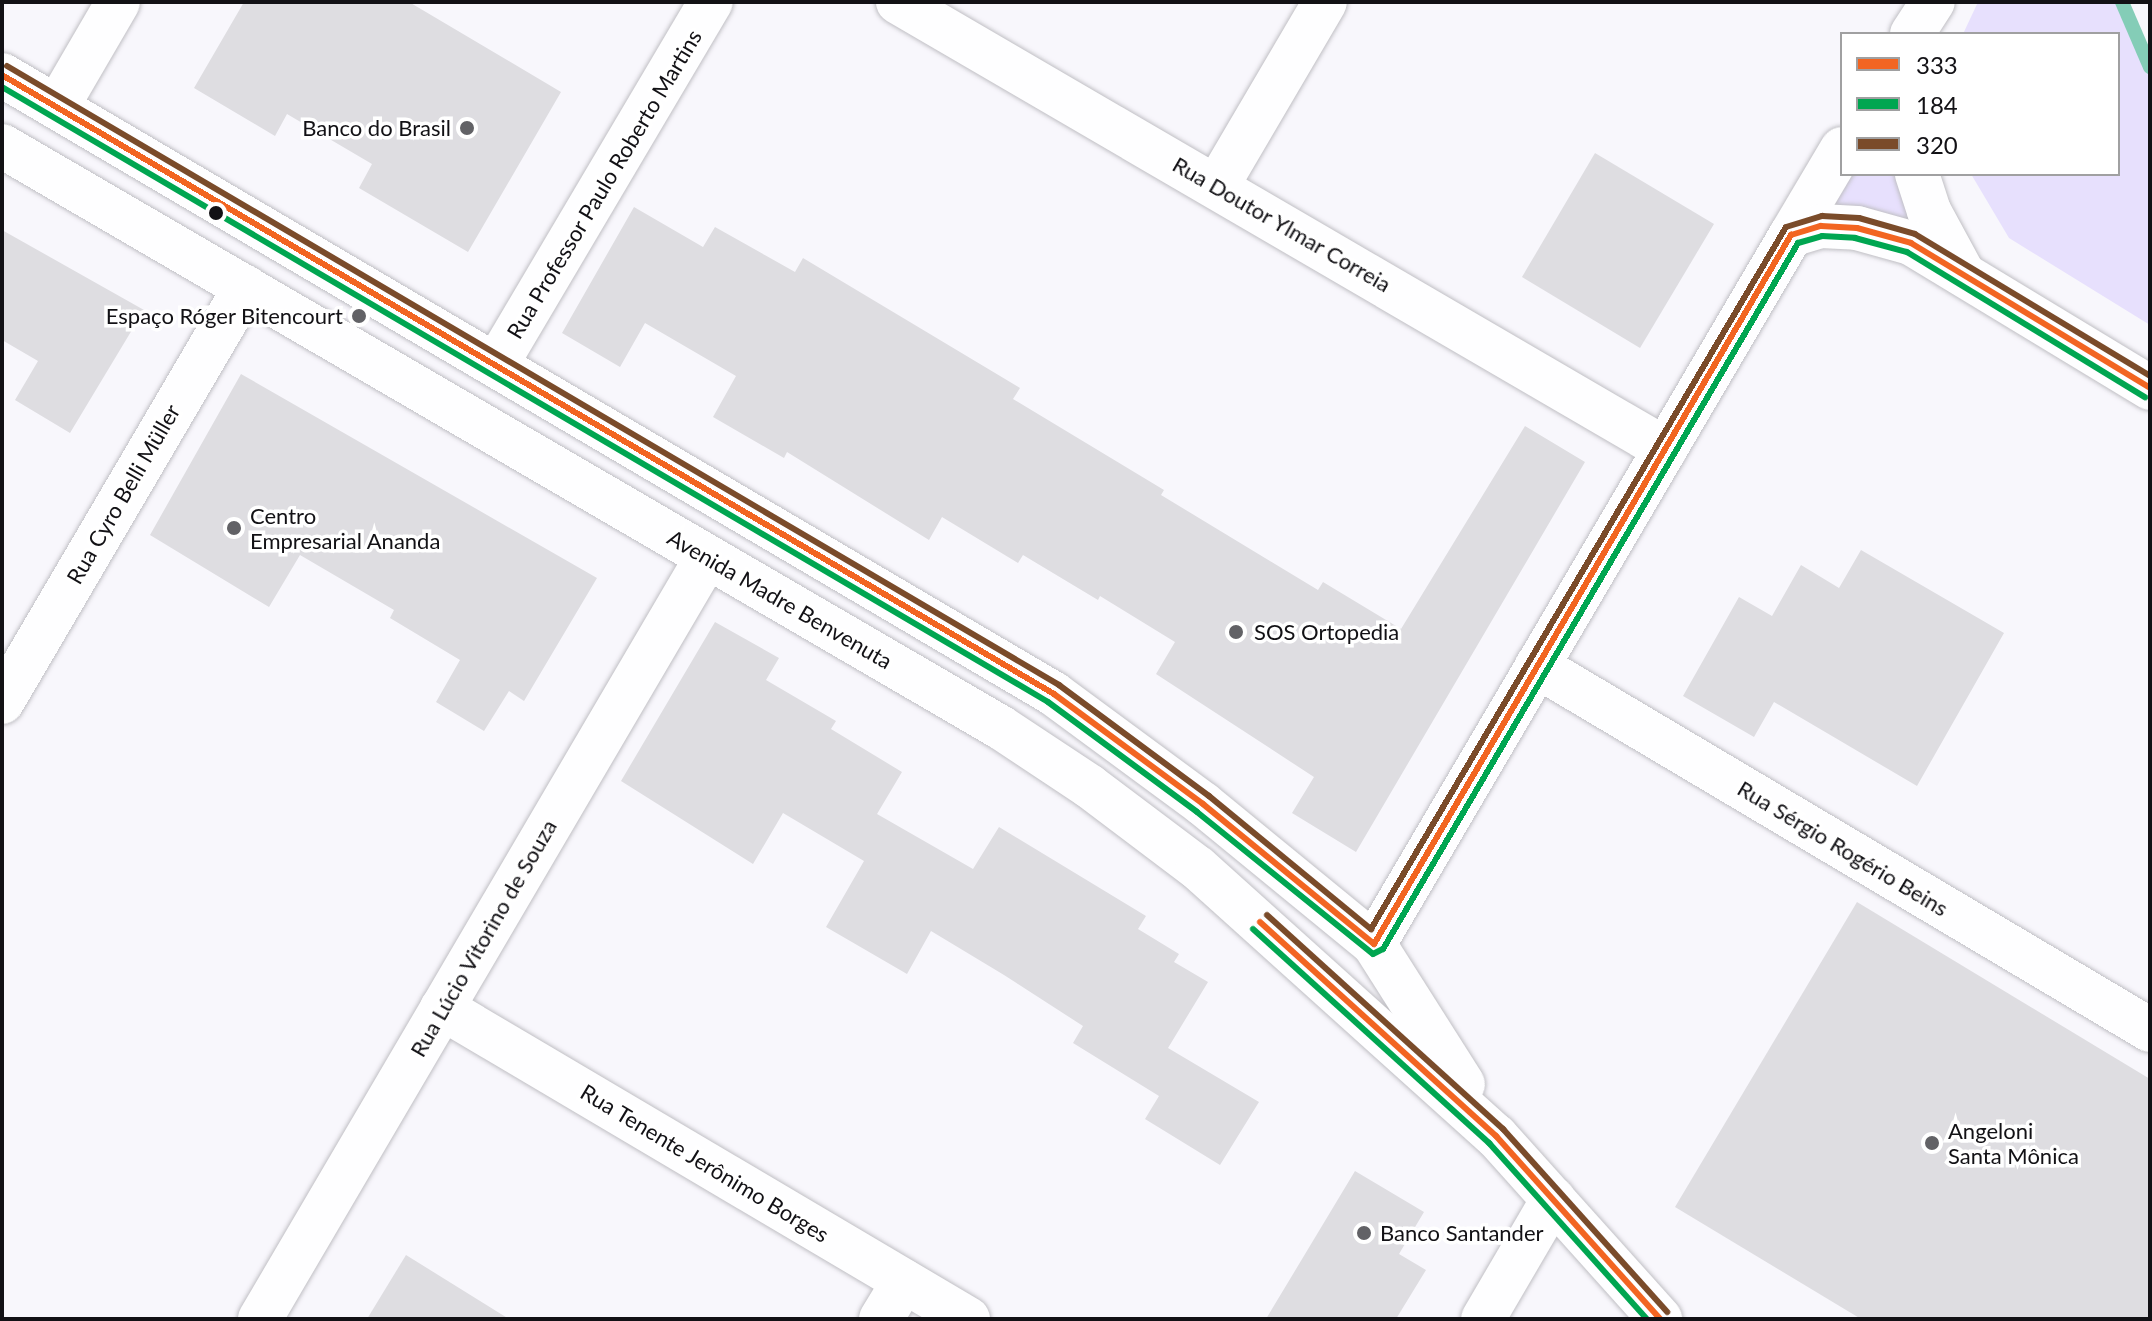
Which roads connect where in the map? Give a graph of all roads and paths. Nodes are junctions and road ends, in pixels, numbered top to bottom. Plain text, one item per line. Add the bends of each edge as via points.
1 (118, 2) edge
2 (711, 2) edge
3 (898, 2) edge
4 (1325, 2) edge
5 (2, 75) edge
6 (57, 107) junction
7 (2, 146) edge
8 (1840, 152) edge
9 (1918, 176) edge
10 (1217, 186) junction
11 (1791, 235) junction
12 (1961, 270) junction
13 (245, 287) junction
14 (496, 365) junction
15 (2150, 388) edge
16 (1665, 449) junction
17 (707, 557) junction
18 (1537, 666) junction
19 (2, 702) edge
20 (1374, 944) junction
21 (442, 1008) junction
22 (2150, 1030) edge
23 (1496, 1136) junction
24 (1553, 1199) junction
25 (904, 1281) junction
26 (260, 1319) edge
27 (881, 1319) edge
28 (968, 1319) edge
29 (1483, 1319) edge
30 (1660, 1319) edge

1 - 6 main road
2 - 14 main road, Rua Professor Paulo Roberto Martins
3 - 10 main road, Rua Doutor Ylmar Correia
4 - 10 main road
5 - 6 main road, Avenida Madre Benvenuta
6 - 14 main road, Avenida Madre Benvenuta
7 - 13 main road, Avenida Madre Benvenuta
8 - 11 main road
9 - 12 main road via 1929,211
10 - 16 main road, Rua Doutor Ylmar Correia
11 - 12 main road via 1821,226 1857,228 1911,243
11 - 16 main road
12 - 15 main road
13 - 17 main road, Avenida Madre Benvenuta
13 - 19 main road, Rua Cyro Belli Müller
14 - 20 main road, Avenida Madre Benvenuta via 1054,694 1192,795
16 - 18 main road
17 - 21 main road, Rua Lúcio Vitorino de Souza
17 - 23 main road, Avenida Madre Benvenuta via 1000,727 1089,786 1198,868
18 - 20 main road
18 - 22 main road, Rua Sérgio Rogério Beins
20 - 23 main road, Avenida Madre Benvenuta
21 - 25 main road, Rua Tenente Jerônimo Borges
21 - 26 main road, Rua Lúcio Vitorino de Souza
23 - 24 main road, Avenida Madre Benvenuta
24 - 29 main road
24 - 30 main road, Avenida Madre Benvenuta
25 - 27 main road
25 - 28 main road, Rua Tenente Jerônimo Borges

